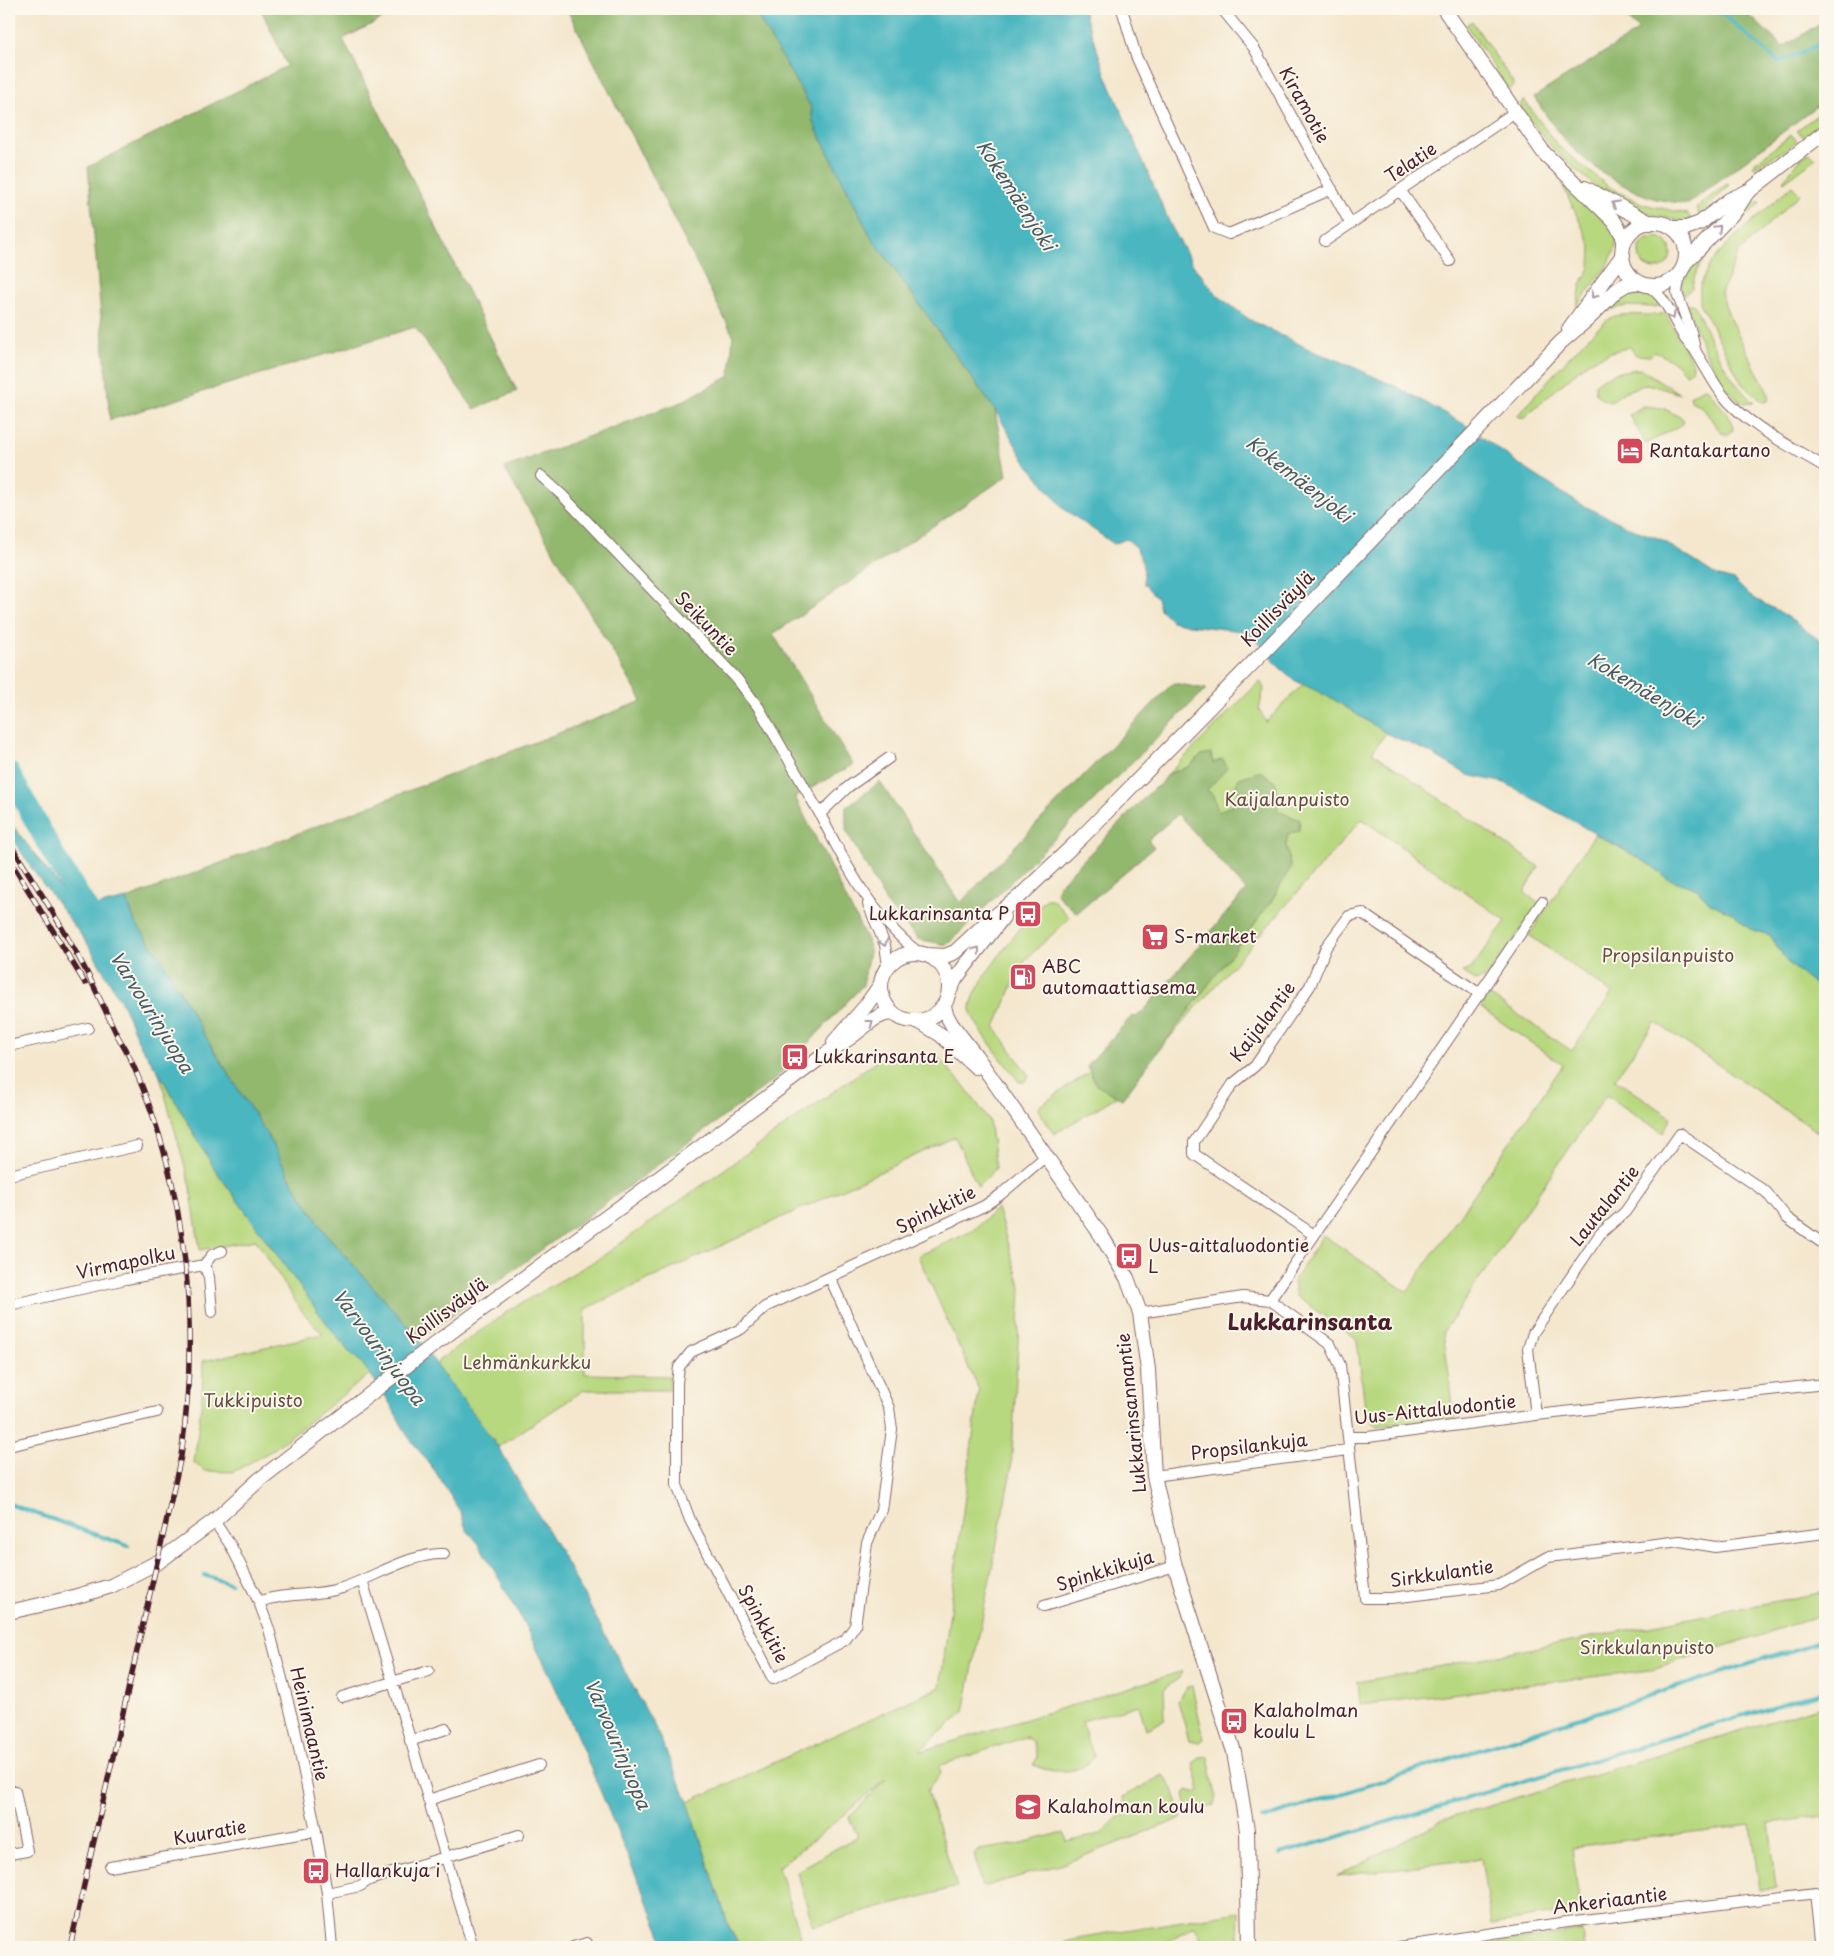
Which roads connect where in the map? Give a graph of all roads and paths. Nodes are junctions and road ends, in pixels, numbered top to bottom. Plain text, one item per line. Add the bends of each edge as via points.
1 (1122, 9) edge
2 (1222, 9) edge
3 (1444, 9) edge
4 (1515, 112) junction
5 (1825, 132) edge
6 (1580, 186) junction
7 (1332, 189) junction
8 (1400, 190) junction
9 (1749, 191) junction
10 (1350, 223) junction
11 (1650, 223) junction
12 (1672, 228) junction
13 (1325, 241) dead end
14 (1623, 251) junction
15 (1450, 261) dead end
16 (1682, 268) junction
17 (1643, 284) junction
18 (1560, 342) junction
19 (1695, 350) junction
20 (1825, 467) edge
21 (541, 476) dead end
22 (889, 758) dead end
23 (820, 814) junction
24 (862, 889) junction
25 (1019, 897) junction
26 (1542, 902) dead end
27 (922, 953) junction
28 (888, 966) junction
29 (881, 984) junction
30 (950, 990) junction
31 (1480, 994) junction
32 (944, 1006) junction
33 (893, 1013) junction
34 (918, 1021) junction
35 (88, 1028) dead end
36 (9, 1046) edge
37 (820, 1058) junction
38 (1001, 1092) junction
39 (137, 1146) dead end
40 (1046, 1156) junction
41 (9, 1175) edge
42 (1314, 1235) junction
43 (1825, 1245) edge
44 (222, 1251) dead end
45 (204, 1265) junction
46 (830, 1278) junction
47 (1270, 1300) junction
48 (9, 1304) edge
49 (212, 1312) dead end
50 (1140, 1313) junction
51 (1825, 1384) edge
52 (157, 1412) dead end
53 (1536, 1415) junction
54 (1348, 1437) junction
55 (9, 1446) edge
56 (1348, 1450) junction
57 (1154, 1476) junction
58 (214, 1521) junction
59 (1825, 1534) edge
60 (444, 1554) dead end
61 (1175, 1566) junction
62 (362, 1580) junction
63 (258, 1602) junction
64 (1044, 1606) dead end
65 (9, 1612) edge
66 (429, 1671) dead end
67 (392, 1681) junction
68 (342, 1697) dead end
69 (446, 1729) dead end
70 (410, 1741) junction
71 (539, 1765) dead end
72 (16, 1791) dead end
73 (428, 1800) junction
74 (316, 1831) junction
75 (519, 1835) dead end
76 (9, 1854) edge
77 (446, 1857) junction
78 (110, 1867) dead end
79 (327, 1893) junction
80 (1820, 1893) edge
81 (587, 1943) dead end
82 (1425, 1945) edge
83 (332, 1947) edge
84 (473, 1947) edge
85 (573, 1947) edge
86 (1249, 1947) edge
87 (1398, 1947) edge
88 (1822, 1947) edge

1 - 7 street via 1136,56 1214,228 1228,234
2 - 7 street, Kiramotie via 1254,48
3 - 4 main road
4 - 6 main road via 1544,152
4 - 8 street, Telatie
5 - 9 main road
11 -> 6 main road
6 - 14 main road via 1614,221 1623,236
7 - 10 street, Kiramotie
8 - 10 street, Telatie
8 - 15 street
9 - 12 main road via 1729,200 1700,223
16 -> 9 main road via 1736,210
10 - 13 street, Telatie
11 - 12 main road
11 - 14 main road via 1632,232
12 - 16 main road via 1685,247
14 - 17 main road via 1626,270
14 -> 18 main road, Koillisväylä
16 - 17 main road via 1674,280 1664,284
16 - 19 street via 1677,293
17 - 18 main road, Koillisväylä via 1627,284 1617,290
17 -> 19 street via 1663,298 1685,339
18 - 25 main road, Koillisväylä via 1240,675
19 - 20 street via 1711,379 1740,412
21 - 23 street, Seikuntie via 737,679 759,708
22 - 23 street via 848,787
23 - 24 street, Seikuntie
24 - 27 street, Seikuntie via 903,941
24 -> 28 street, Seikuntie via 885,945
25 - 27 main road, Koillisväylä via 955,952 945,956
30 -> 25 main road, Koillisväylä
26 - 31 street
27 - 28 main road via 904,954
27 - 30 main road via 935,959 945,970
28 - 29 main road
29 - 33 main road via 883,1000
29 - 37 main road, Koillisväylä
30 - 32 main road
31 - 42 street
31 - 42 street, Kaijalantie via 1362,913 1349,916 1326,947 1310,986 1255,1066 1233,1084 1194,1142 1194,1154
32 - 34 main road via 932,1017
32 - 38 main road, Lukkarinsannantie via 952,1024
33 - 34 main road
37 -> 33 main road, Koillisväylä via 874,1019
34 - 38 main road, Lukkarinsannantie via 941,1035
35 - 36 street
37 - 58 main road, Koillisväylä via 440,1340 259,1480
38 - 40 main road, Lukkarinsannantie
39 - 41 street
40 - 46 street, Spinkkitie via 984,1206
40 - 50 main road, Lukkarinsannantie via 1127,1278
42 - 47 street
43 - 53 street, Lautalantie via 1787,1218 1766,1192 1680,1134 1625,1212 1600,1234 1533,1333 1528,1349
44 - 45 street via 212,1254
45 - 48 street, Virmapolku
45 - 49 street via 209,1278
46 - 46 street, Spinkkitie via 765,1307 742,1329 690,1352 679,1368 677,1484 690,1520 773,1679 845,1640 855,1626 868,1543 881,1510 892,1429 889,1408
47 - 50 street, Uus-Aittaluodontie via 1243,1297
47 - 54 street, Uus-Aittaluodontie via 1330,1344 1340,1365
50 - 57 main road, Lukkarinsannantie via 1148,1370
51 - 53 street, Uus-Aittaluodontie
52 - 55 street
53 - 54 street, Uus-Aittaluodontie
54 - 56 street, Sirkkulantie
56 - 57 street, Propsilankuja
56 - 59 street, Sirkkulantie via 1365,1598 1391,1598 1499,1585 1548,1556 1680,1541 1715,1546
57 - 61 main road, Lukkarinsannantie
58 - 63 street, Heinimaantie via 231,1546
58 - 65 main road, Koillisväylä via 158,1562 111,1586
60 - 62 street via 424,1555
61 - 64 street, Spinkkikuja
61 - 86 main road, Lukkarinsannantie via 1234,1752 1247,1830
62 - 63 street via 341,1589
62 - 67 street
63 - 74 street, Heinimaantie via 277,1657
66 - 67 street
67 - 68 street
67 - 70 street
69 - 70 street
70 - 73 street
71 - 73 street
72 - 76 street via 27,1851
73 - 77 street
74 - 78 street, Kuuratie
74 - 79 street, Heinimaantie
75 - 77 street
77 - 79 street via 368,1880 360,1886
77 - 84 street
79 - 83 street, Heinimaantie
80 - 82 street, Ankeriaantie via 1567,1922
80 - 88 street
81 - 85 street
82 - 87 street, Ankeriaantie

